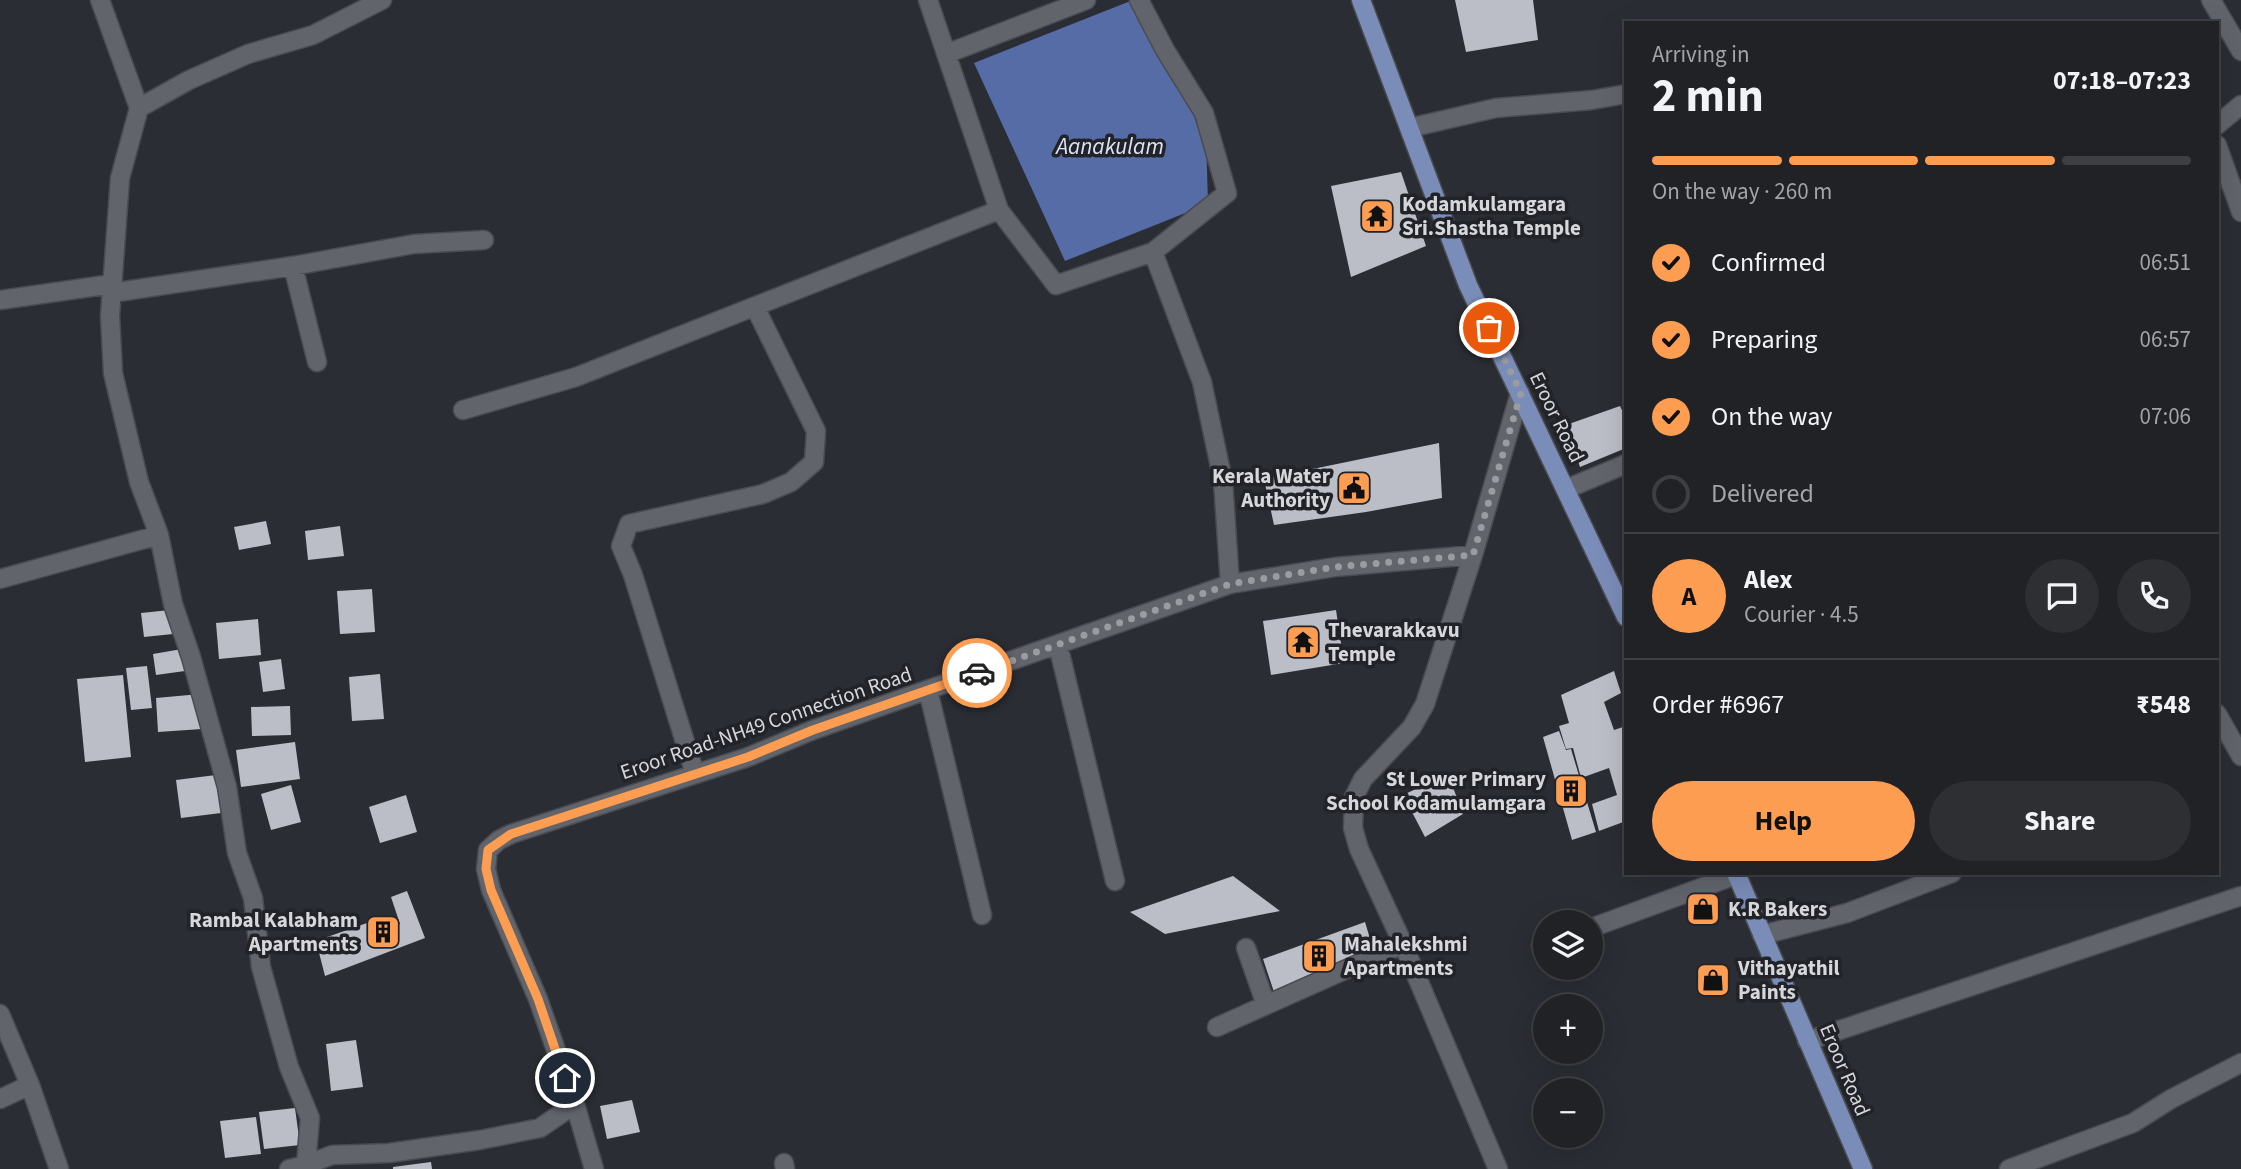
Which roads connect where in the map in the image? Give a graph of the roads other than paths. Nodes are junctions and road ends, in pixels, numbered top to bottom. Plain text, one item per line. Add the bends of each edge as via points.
1 (100, 0) edge
2 (382, 0) edge
3 (928, 0) edge
4 (1086, 0) edge
5 (1139, 0) edge
6 (1361, 0) edge
7 (2211, 0) edge
8 (2241, 51) edge
9 (946, 54) junction
10 (1624, 94) edge
11 (2241, 105) edge
12 (139, 108) junction
13 (2219, 123) edge
14 (1409, 128) junction
15 (2219, 151) edge
16 (999, 210) junction
17 (2241, 212) edge
18 (484, 240) dead end
19 (1153, 252) junction
20 (293, 266) junction
21 (112, 288) junction
22 (0, 300) edge
23 (755, 307) junction
24 (317, 362) dead end
25 (1521, 393) junction
26 (463, 410) dead end
27 (1624, 465) edge
28 (1566, 489) junction
29 (159, 535) junction
30 (1473, 555) junction
31 (0, 579) edge
32 (1230, 584) junction
33 (1624, 613) edge
34 (1058, 645) junction
35 (928, 690) junction
36 (2219, 718) edge
37 (2241, 756) edge
38 (695, 774) junction
39 (1733, 875) edge
40 (1736, 875) edge
41 (1947, 875) edge
42 (1115, 881) dead end
43 (2241, 896) edge
44 (982, 915) dead end
45 (1603, 924) edge
46 (1762, 935) junction
47 (1403, 944) junction
48 (1246, 948) dead end
49 (1266, 1005) junction
50 (0, 1014) edge
51 (1217, 1027) dead end
52 (1807, 1041) junction
53 (2241, 1063) edge
54 (30, 1085) junction
55 (0, 1098) edge
56 (575, 1104) junction
57 (297, 1167) edge
58 (59, 1169) edge
59 (594, 1169) edge
60 (1498, 1169) edge
61 (1863, 1169) edge
62 (2010, 1169) edge

1 - 12 street
2 - 12 street via 313,34 188,79
3 - 9 street
4 - 9 street
5 - 19 street via 1204,113 1227,193
6 - 14 main road, Eroor Road
7 - 8 street
9 - 16 street
10 - 14 street via 1496,108
11 - 13 street
12 - 21 street via 120,178
14 - 25 main road, Eroor Road via 1468,285
15 - 17 street
16 - 19 street via 1056,285
16 - 23 street
18 - 20 street via 414,244
19 - 32 street via 1202,382 1223,481
20 - 21 street
20 - 24 street
21 - 22 street
21 - 29 street via 113,373 139,482
23 - 26 street via 576,377
23 - 38 street via 816,431 814,462 791,481 763,494 629,524 621,546
25 - 28 main road, Eroor Road
25 - 30 street
27 - 28 street
28 - 33 main road, Eroor Road
29 - 31 street
29 - 57 street via 173,604 227,787 237,853 253,898 261,967 289,1067 310,1118
30 - 32 street, Eroor Road-NH49 Connection Road via 1335,567
30 - 47 street via 1425,704 1412,727 1363,779 1354,797 1353,828 1359,849
32 - 34 street, Eroor Road-NH49 Connection Road
34 - 35 street, Eroor Road-NH49 Connection Road
34 - 42 street
35 - 38 street, Eroor Road-NH49 Connection Road
35 - 44 street
36 - 37 street
38 - 56 street, Eroor Road-NH49 Connection Road via 511,834 488,850 491,890 538,999
39 - 45 street
40 - 46 main road, Eroor Road
41 - 46 street via 1847,913
43 - 52 street
46 - 52 main road, Eroor Road
47 - 49 street
47 - 60 street
48 - 49 street
49 - 51 street
50 - 54 street
52 - 61 main road, Eroor Road
53 - 62 street via 2133,1123
54 - 55 street
54 - 58 street
56 - 57 street via 540,1128 389,1153 332,1155
56 - 59 street, Eroor Road-NH49 Connection Road

